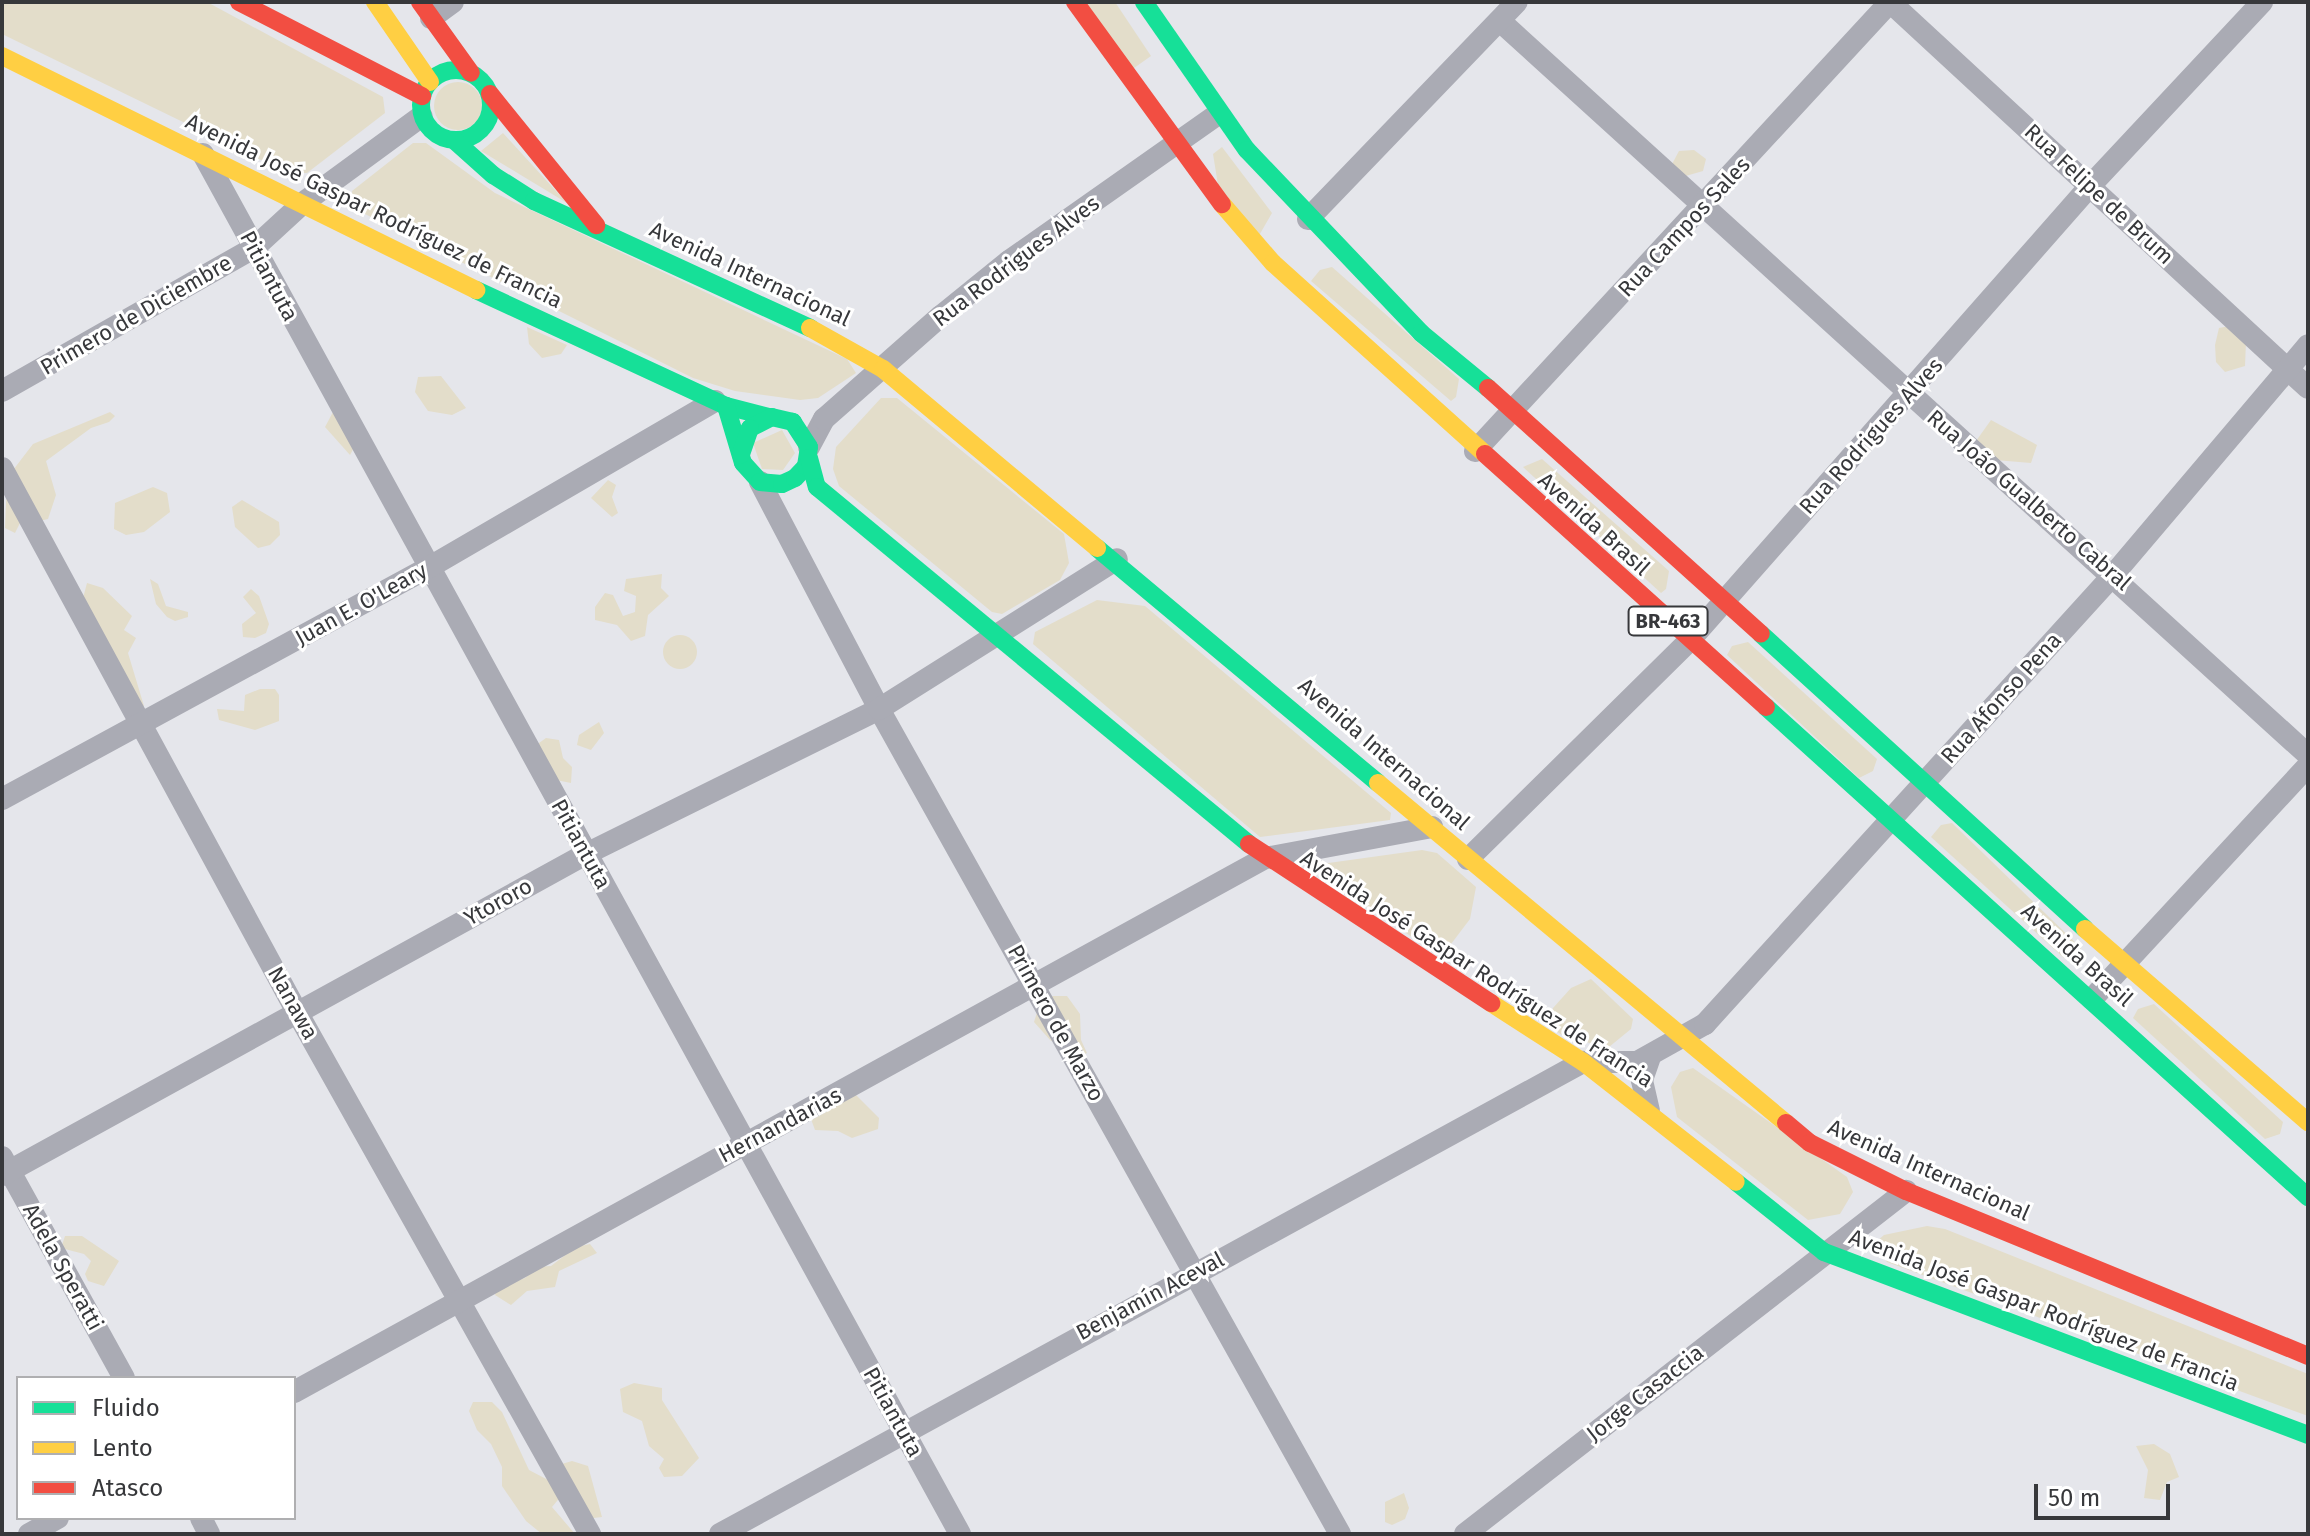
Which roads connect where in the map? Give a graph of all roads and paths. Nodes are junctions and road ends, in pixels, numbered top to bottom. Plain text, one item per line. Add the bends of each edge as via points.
1 (239, 2) edge
2 (375, 2) edge
3 (453, 2) edge
4 (1075, 2) edge
5 (1144, 2) edge
6 (1517, 2) edge
7 (1890, 2) edge
8 (2262, 2) edge
9 (425, 10) edge
10 (1500, 21) junction
11 (2, 56) edge
12 (471, 73) junction
13 (490, 94) junction
14 (424, 98) junction
15 (1218, 114) junction
16 (455, 141) junction
17 (1176, 143) junction
18 (203, 154) junction
19 (2090, 186) junction
20 (303, 203) junction
21 (1704, 206) junction
22 (1308, 219) junction
23 (596, 225) junction
24 (254, 248) junction
25 (2308, 345) edge
26 (883, 369) junction
27 (2286, 369) junction
28 (2308, 388) edge
29 (2, 391) edge
30 (1909, 394) junction
31 (721, 403) junction
32 (1515, 410) junction
33 (776, 418) junction
34 (824, 419) junction
35 (1475, 451) junction
36 (809, 452) junction
37 (741, 454) junction
38 (2, 468) edge
39 (777, 483) junction
40 (817, 487) junction
41 (1117, 559) junction
42 (428, 568) junction
43 (2114, 574) junction
44 (1722, 603) junction
45 (998, 637) junction
46 (1690, 640) junction
47 (879, 709) junction
48 (139, 726) junction
49 (2308, 755) edge
50 (2308, 766) edge
51 (1922, 783) junction
52 (2, 799) edge
53 (1889, 820) junction
54 (1432, 827) junction
55 (586, 854) junction
56 (1265, 858) junction
57 (1468, 859) junction
58 (2125, 966) junction
59 (1037, 987) junction
60 (2092, 999) junction
61 (297, 1012) junction
62 (1683, 1039) junction
63 (1650, 1057) junction
64 (1583, 1062) junction
65 (1649, 1111) junction
66 (2308, 1122) edge
67 (744, 1143) junction
68 (5, 1167) edge
69 (2303, 1184) edge
70 (1906, 1191) junction
71 (1824, 1252) junction
72 (1193, 1273) junction
73 (462, 1303) junction
74 (2308, 1356) edge
75 (123, 1376) edge
76 (296, 1391) edge
77 (903, 1431) junction
78 (2308, 1435) edge
79 (54, 1520) edge
80 (29, 1534) edge
81 (590, 1534) edge
82 (720, 1534) edge
83 (960, 1534) edge
84 (1340, 1534) edge
85 (1465, 1534) edge

1 - 14 main road
2 - 14 main road
3 - 9 street
4 - 17 main road, Avenida Brasil / BR-463
5 - 15 main road, Avenida Brasil / BR-463
6 - 10 street
7 - 19 street, Rua Felipe de Brum
7 - 21 street, Rua Campos Sales
8 - 19 street, Rua Rodrigues Alves
9 - 12 main road
10 - 21 street, Rua João Gualberto Cabral
10 - 22 street
11 - 18 main road, Avenida José Gaspar Rodríguez de Francia
12 - 13 main road
12 - 14 main road via 449,71
13 - 16 main road via 485,126
13 - 23 main road
14 - 16 main road via 435,134
14 - 20 street, Primero de Diciembre
15 - 17 street, Rua Rodrigues Alves
15 - 22 main road, Avenida Brasil / BR-463
16 - 23 main road, Avenida Internacional via 493,175 534,201
17 - 26 street, Rua Rodrigues Alves via 1009,261
17 - 35 main road, Avenida Brasil / BR-463 via 1273,263
18 - 20 main road, Avenida José Gaspar Rodríguez de Francia
18 - 24 street, Pitiantuta
19 - 27 street, Rua Felipe de Brum
19 - 30 street, Rua Rodrigues Alves
20 - 24 street, Primero de Diciembre
20 - 31 main road, Avenida José Gaspar Rodríguez de Francia via 599,350
21 - 30 street, Rua João Gualberto Cabral
21 - 32 street, Rua Campos Sales
22 - 32 main road, Avenida Brasil / BR-463 via 1421,333
23 - 26 main road, Avenida Internacional via 639,250 835,337
24 - 29 street, Primero de Diciembre
24 - 42 street, Pitiantuta
25 - 27 street, Rua Afonso Pena
26 - 34 street, Rua Rodrigues Alves
26 - 41 main road, Avenida Internacional
27 - 28 street, Rua Felipe de Brum
27 - 43 street, Rua Afonso Pena
30 - 43 street, Rua João Gualberto Cabral
30 - 44 street, Rua Rodrigues Alves
31 - 33 main road, Avenida José Gaspar Rodríguez de Francia
31 - 37 main road
31 - 42 street, Juan E. O'Leary
32 - 35 street, Rua Campos Sales
32 - 44 main road, Avenida Brasil / BR-463
33 - 34 street
33 - 36 main road via 801,428
33 - 37 main road via 750,428
34 - 36 street
35 - 46 main road, Avenida Brasil / BR-463
36 - 39 main road via 801,473
36 - 40 main road
37 - 39 main road via 747,471
38 - 48 street, Nanawa
39 - 40 main road, Avenida José Gaspar Rodríguez de Francia
39 - 47 street, Primero de Marzo via 774,510
40 - 45 main road, Avenida José Gaspar Rodríguez de Francia
41 - 45 street, Ytororo
41 - 54 main road, Avenida Internacional
42 - 48 street, Juan E. O'Leary
42 - 55 street, Pitiantuta
43 - 49 street, Rua João Gualberto Cabral
43 - 51 street, Rua Afonso Pena
44 - 46 street, Rua Rodrigues Alves
44 - 51 main road, Avenida Brasil / BR-463
45 - 47 street, Ytororo
45 - 56 main road, Avenida José Gaspar Rodríguez de Francia
46 - 53 main road, Avenida Brasil / BR-463
46 - 57 street, Rua Rodrigues Alves
47 - 55 street, Ytororo
47 - 59 street, Primero de Marzo
48 - 52 street, Juan E. O'Leary
48 - 61 street, Nanawa
50 - 58 street
51 - 53 street, Rua Afonso Pena
51 - 58 main road, Avenida Brasil / BR-463
53 - 60 main road, Avenida Brasil / BR-463
53 - 62 street, Rua Afonso Pena via 1723,1009
54 - 56 street, Hernandarias
54 - 57 main road, Avenida Internacional
55 - 61 street, Ytororo
55 - 67 street, Pitiantuta
56 - 59 street, Hernandarias
56 - 64 main road, Avenida José Gaspar Rodríguez de Francia
57 - 62 main road, Avenida Internacional
58 - 60 street
58 - 66 main road, Avenida Brasil / BR-463
59 - 67 street, Hernandarias
59 - 72 street, Primero de Marzo
60 - 69 main road, Avenida Brasil / BR-463
61 - 68 street, Ytororo
61 - 73 street, Nanawa
62 - 63 street, Rua Afonso Pena
62 - 70 main road, Avenida Internacional via 1810,1143
63 - 64 street via 1624,1063
63 - 65 street via 1642,1080
64 - 65 main road, Avenida José Gaspar Rodríguez de Francia
64 - 72 street, Benjamín Aceval
65 - 71 main road, Avenida José Gaspar Rodríguez de Francia
67 - 73 street, Hernandarias
67 - 77 street, Pitiantuta
68 - 75 street, Adela Speratti
70 - 71 street, Jorge Casaccia
70 - 74 main road, Avenida Internacional
71 - 78 main road, Avenida José Gaspar Rodríguez de Francia
71 - 85 street, Jorge Casaccia
72 - 77 street, Benjamín Aceval
72 - 84 street, Primero de Marzo
73 - 76 street, Hernandarias
73 - 81 street, Nanawa
77 - 82 street, Benjamín Aceval
77 - 83 street, Pitiantuta
79 - 80 street

